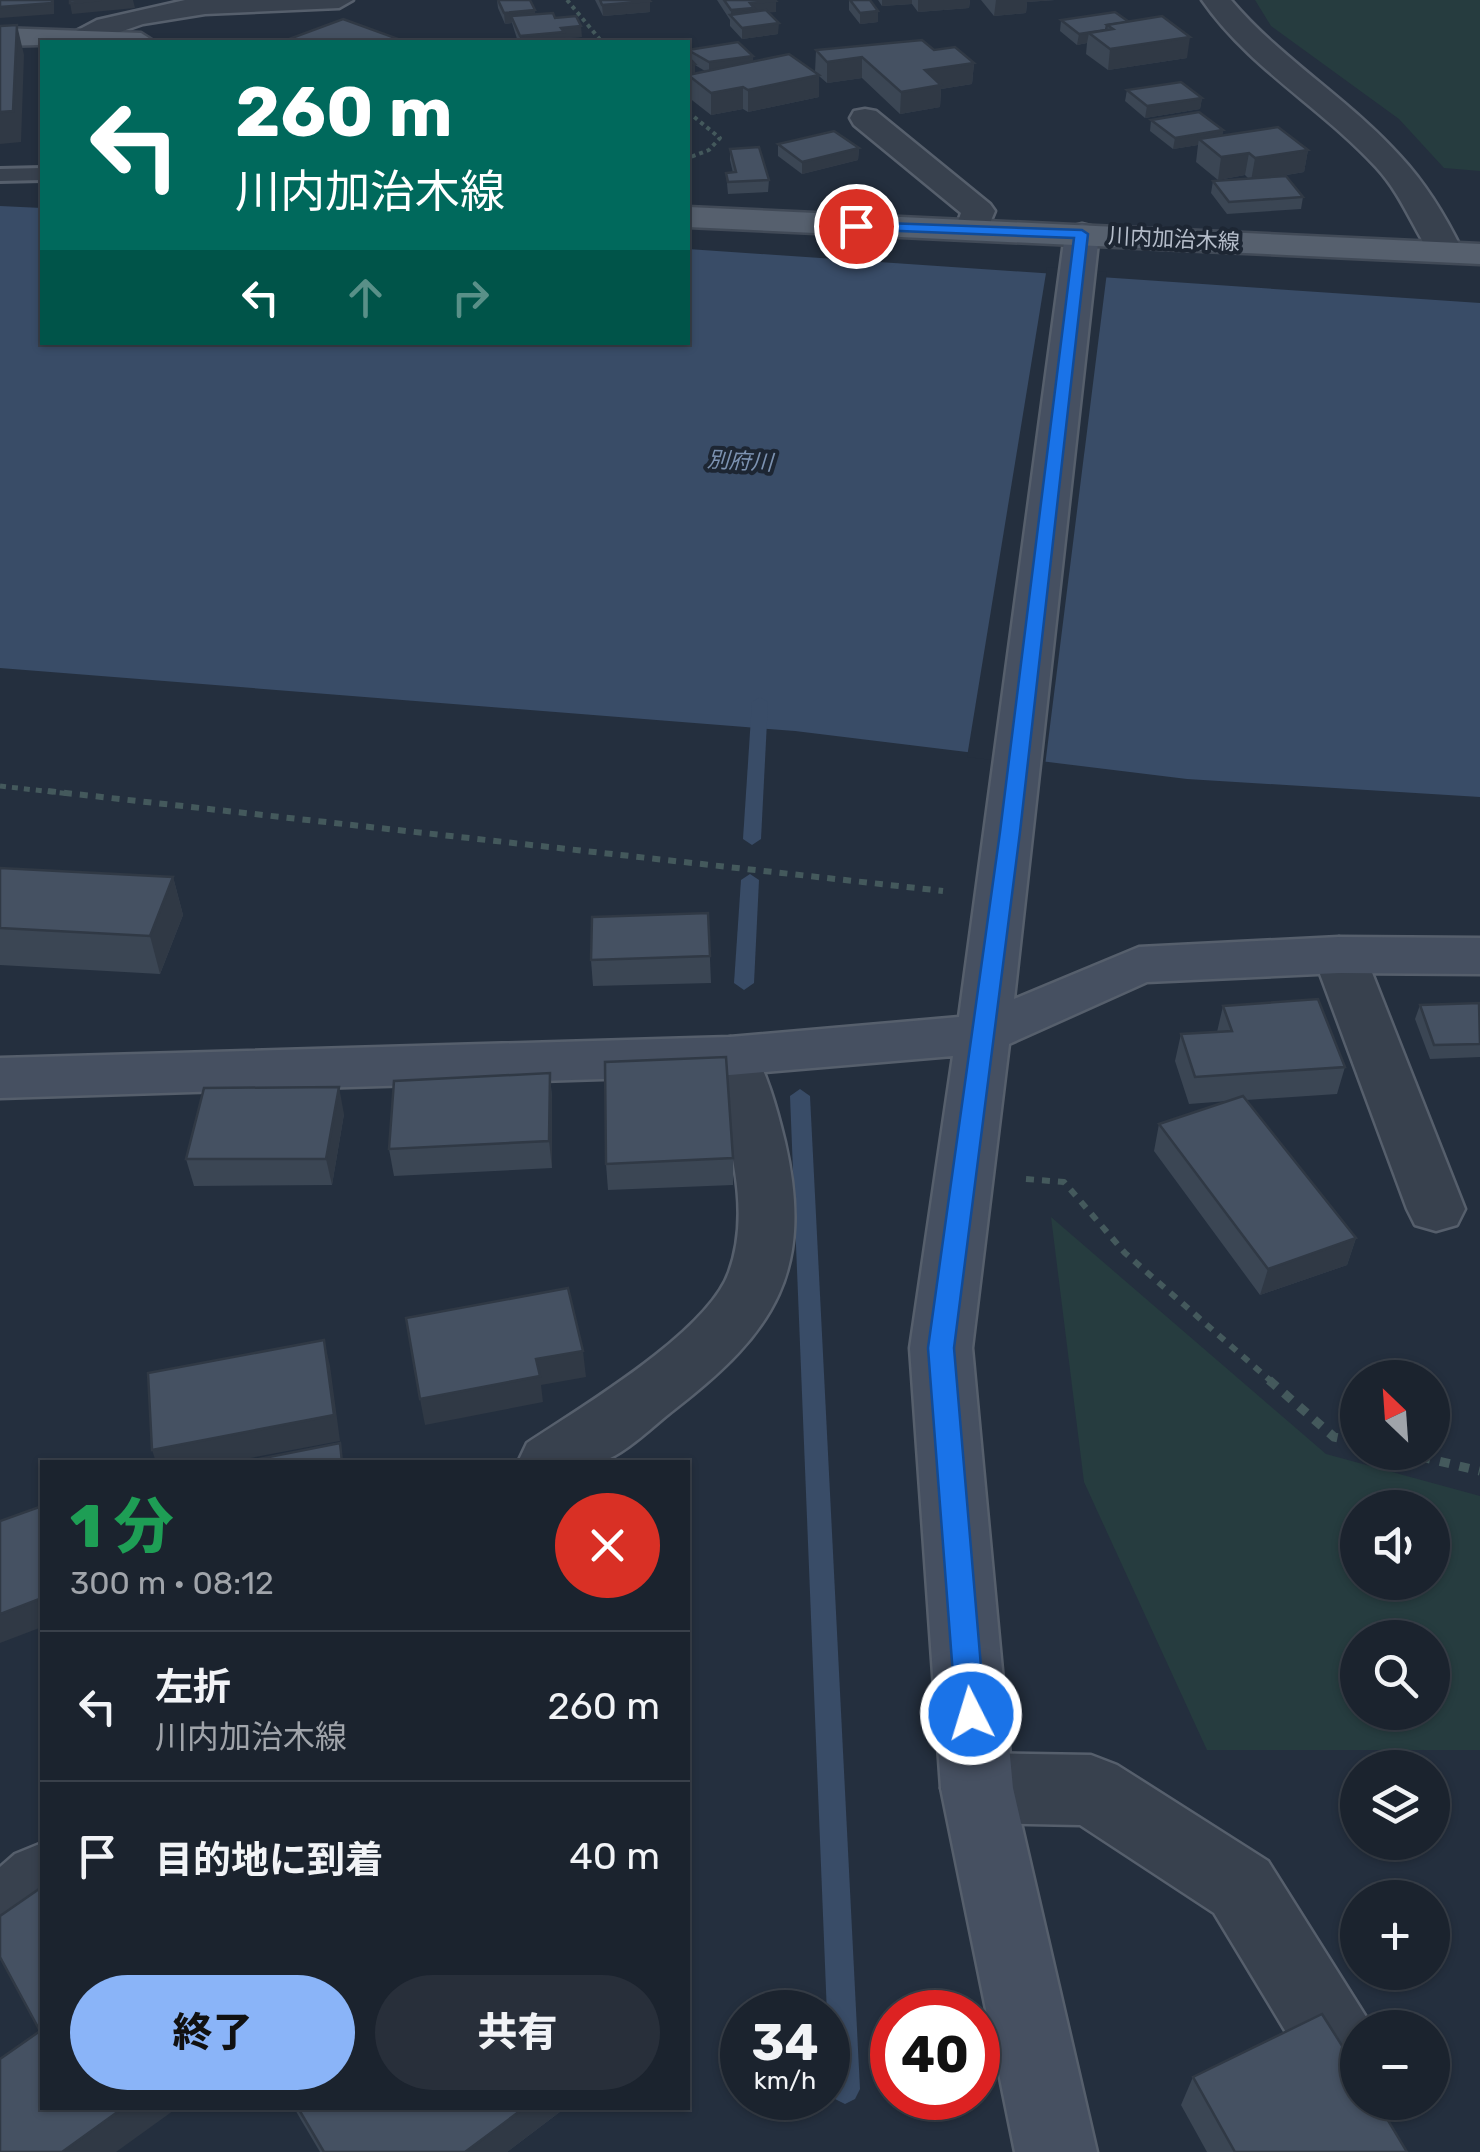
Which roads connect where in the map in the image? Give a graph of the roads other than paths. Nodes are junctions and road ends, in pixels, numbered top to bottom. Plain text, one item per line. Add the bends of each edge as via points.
1 (340, 0) edge
2 (1216, 0) edge
3 (0, 38) edge
4 (77, 38) junction
5 (109, 40) edge
6 (865, 118) dead end
7 (40, 174) edge
8 (0, 176) edge
9 (690, 216) edge
10 (972, 230) junction
11 (1082, 245) junction
12 (1446, 252) junction
13 (1480, 254) edge
14 (1339, 955) junction
15 (1480, 956) edge
16 (983, 1034) junction
17 (730, 1056) junction
18 (0, 1078) edge
19 (1436, 1209) dead end
20 (553, 1460) edge
21 (977, 1788) junction
22 (40, 1882) edge
23 (0, 1917) edge
24 (1340, 2048) edge
25 (1056, 2152) edge

1 - 4 street via 154,15 105,24
2 - 12 street via 1256,46 1396,166 1429,212
3 - 4 main road
4 - 5 main road
6 - 10 street via 978,210
7 - 8 lane
9 - 10 main road, 川内加治木線
10 - 11 main road, 川内加治木線
11 - 12 main road, 川内加治木線
11 - 16 street
12 - 13 main road, 川内加治木線
14 - 15 street
14 - 16 street via 1139,965
14 - 19 street
16 - 17 street
16 - 21 street via 941,1348
17 - 18 street
17 - 20 street via 750,1112 768,1219 758,1275 717,1336 650,1393
21 - 24 street via 1091,1790 1241,1888
21 - 25 street
22 - 23 street

